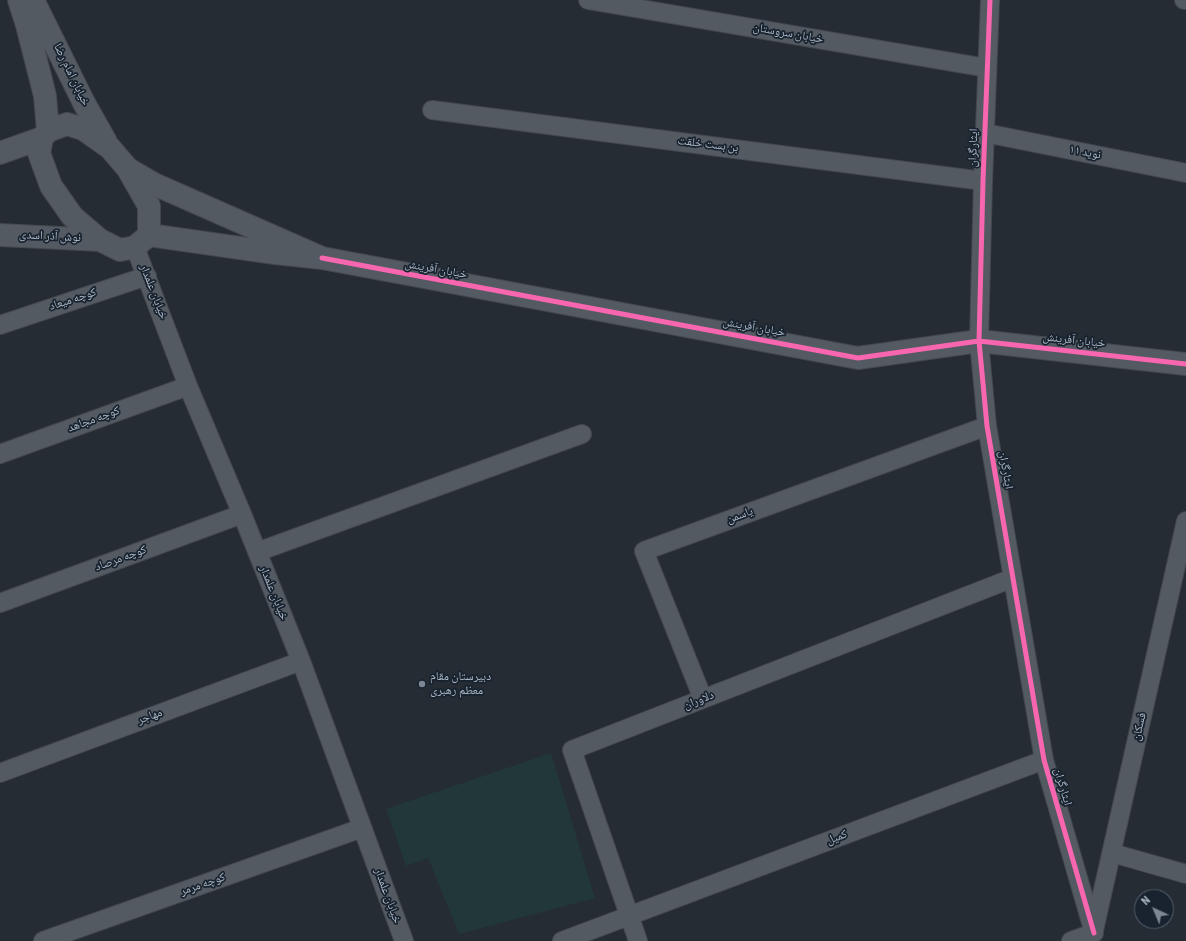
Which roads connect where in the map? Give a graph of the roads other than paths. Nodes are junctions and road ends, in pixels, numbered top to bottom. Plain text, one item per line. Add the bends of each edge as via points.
1 (19, 0) edge
2 (33, 0) edge
3 (588, 0) edge
4 (990, 0) edge
5 (987, 68) junction
6 (432, 110) dead end
7 (985, 133) junction
8 (45, 135) junction
9 (110, 148) junction
10 (0, 153) edge
11 (128, 169) junction
12 (1186, 173) edge
13 (983, 181) junction
14 (0, 235) edge
15 (100, 240) junction
16 (142, 241) junction
17 (322, 258) junction
18 (147, 276) junction
19 (0, 325) edge
20 (979, 341) junction
21 (1186, 364) edge
22 (188, 386) junction
23 (987, 426) junction
24 (582, 434) dead end
25 (0, 454) edge
26 (242, 514) junction
27 (1186, 521) edge
28 (1183, 549) edge
29 (257, 552) junction
30 (1013, 578) junction
31 (0, 603) edge
32 (301, 661) junction
33 (703, 699) junction
34 (1044, 760) junction
35 (0, 773) edge
36 (362, 828) junction
37 (1112, 853) junction
38 (1186, 874) edge
39 (629, 916) junction
40 (1094, 937) edge
41 (43, 941) edge
42 (404, 941) edge
43 (562, 941) edge
44 (638, 941) edge
45 (1071, 941) edge

1 - 8 street, خیابان امام رضا via 45,96
2 - 9 street, خیابان امام رضا via 84,103
3 - 5 street, خیابان سروستان
4 - 5 street, ایثارگران
5 - 7 street, ایثارگران
6 - 13 street, بن بست خلقت
7 - 12 street, نوید ۱۱
7 - 13 street, ایثارگران
8 - 9 street via 67,124 83,129
8 - 10 street
8 - 15 street, خیابان امام رضا via 39,153 51,186 72,216
9 - 11 street
11 - 16 street via 149,206
11 - 17 street, خیابان آفرینش via 154,184
13 - 20 street, ایثارگران
14 - 15 street, نوش آذر اسدی
15 - 16 street, خیابان آفرینش via 120,250
16 - 17 street, خیابان آفرینش
16 - 18 street, خیابان علمدار
17 - 20 street, خیابان آفرینش via 858,358
18 - 19 street, کوچه میعاد
18 - 22 street, خیابان علمدار
20 - 21 street, خیابان آفرینش
20 - 23 street, ایثارگران
22 - 25 street, کوچه مجاهد
22 - 26 street, خیابان علمدار
23 - 30 street, ایثارگران
23 - 33 street, یاسمن via 644,551
24 - 29 street
26 - 29 street, خیابان علمدار
26 - 31 street, کوچه مرصاد
27 - 28 street, فسکان
28 - 37 street, فسکان
29 - 32 street, خیابان علمدار
30 - 33 street, دلاوران
30 - 34 street, ایثارگران
32 - 35 street, مهاجر
32 - 36 street, خیابان علمدار
33 - 39 street, دلاوران via 572,750
34 - 39 street, کمیل
34 - 40 street, ایثارگران
36 - 41 street, کوچه مرمر
36 - 42 street, خیابان علمدار
37 - 38 street
37 - 40 street, فسکان
39 - 43 street, کمیل
39 - 44 street, دلاوران
40 - 45 street

